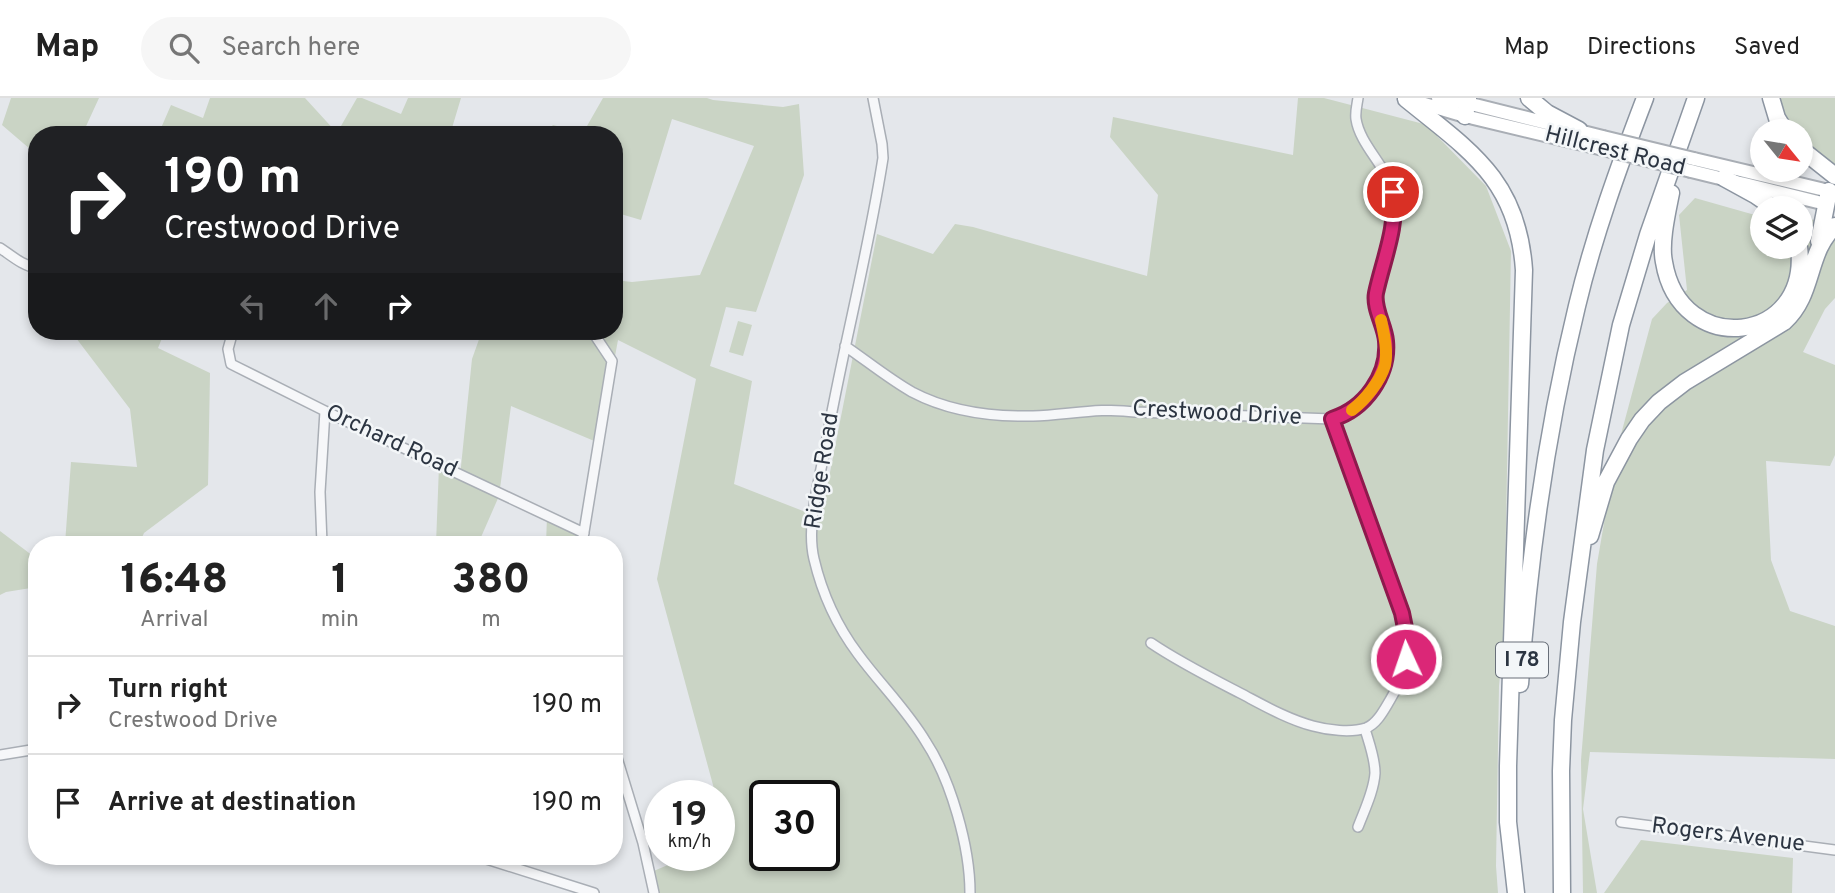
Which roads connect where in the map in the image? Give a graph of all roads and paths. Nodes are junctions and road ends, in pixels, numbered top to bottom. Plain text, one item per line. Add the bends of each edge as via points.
1 (873, 98) edge
2 (1358, 98) edge
3 (1405, 98) edge
4 (1438, 98) edge
5 (1529, 98) edge
6 (1633, 98) edge
7 (1644, 98) edge
8 (1696, 98) edge
9 (1771, 98) edge
10 (1467, 106) edge
11 (1778, 119) edge
12 (1579, 131) junction
13 (1630, 136) junction
14 (1681, 139) junction
15 (1600, 142) junction
16 (1693, 165) junction
17 (1813, 166) edge
18 (1724, 178) junction
19 (1830, 190) edge
20 (1756, 196) edge
21 (1835, 226) edge
22 (0, 248) edge
23 (1817, 254) junction
24 (1800, 259) edge
25 (28, 266) edge
26 (230, 340) edge
27 (598, 340) edge
28 (845, 346) junction
29 (325, 411) junction
30 (1332, 419) junction
31 (584, 533) junction
32 (322, 536) edge
33 (583, 536) edge
34 (1578, 571) junction
35 (1150, 643) dead end
36 (1365, 729) junction
37 (28, 750) edge
38 (0, 755) edge
39 (623, 777) edge
40 (1621, 822) dead end
41 (1358, 827) dead end
42 (1835, 850) edge
43 (505, 865) edge
44 (594, 893) edge
45 (654, 893) edge
46 (970, 893) edge
47 (1517, 893) edge
48 (1562, 893) edge

1 - 28 street, Ridge Road via 883,158
2 - 30 street, Crestwood Drive via 1358,128 1390,184 1395,203 1375,297 1386,340 1385,365 1360,404
3 - 10 main road, Hillcrest Road
3 - 47 highway via 1462,144 1494,179 1513,214 1523,255 1508,766 1508,822
4 - 10 main road, Hillcrest Road
5 - 12 highway
6 - 13 highway
7 - 13 highway, I 78
8 - 14 highway, I 78
9 - 11 highway
10 - 12 main road, Hillcrest Road
10 - 15 main road, Hillcrest Road
12 - 15 main road, Hillcrest Road
13 - 47 highway, I 78 via 1577,305 1542,488 1519,704
14 - 24 highway via 1665,221 1663,261 1682,305 1705,323 1721,328 1759,324 1785,306 1799,276
14 - 34 highway, I 78 via 1621,326 1595,450
15 - 16 main road, Hillcrest Road, bridge
16 - 18 main road, Hillcrest Road
16 - 19 main road, Hillcrest Road
17 - 19 highway
18 - 19 main road, Hillcrest Road
18 - 20 highway
19 - 23 highway
21 - 23 highway
22 - 25 street
23 - 34 highway via 1792,315 1685,382 1642,420 1606,482
26 - 29 street, Orchard Road via 231,364
27 - 31 street via 612,361
28 - 30 street, Crestwood Drive via 911,391 959,409 1002,416 1117,409
28 - 46 street, Ridge Road via 815,503 813,555 843,631 932,752 964,842
29 - 31 street, Orchard Road
29 - 32 street
30 - 36 street via 1407,638 1400,683 1382,714
31 - 33 street
34 - 48 highway, I 78 via 1560,771
35 - 36 street via 1296,720 1329,730
36 - 41 street via 1375,776
37 - 38 street
39 - 45 street
40 - 42 street, Rogers Avenue
43 - 44 street

